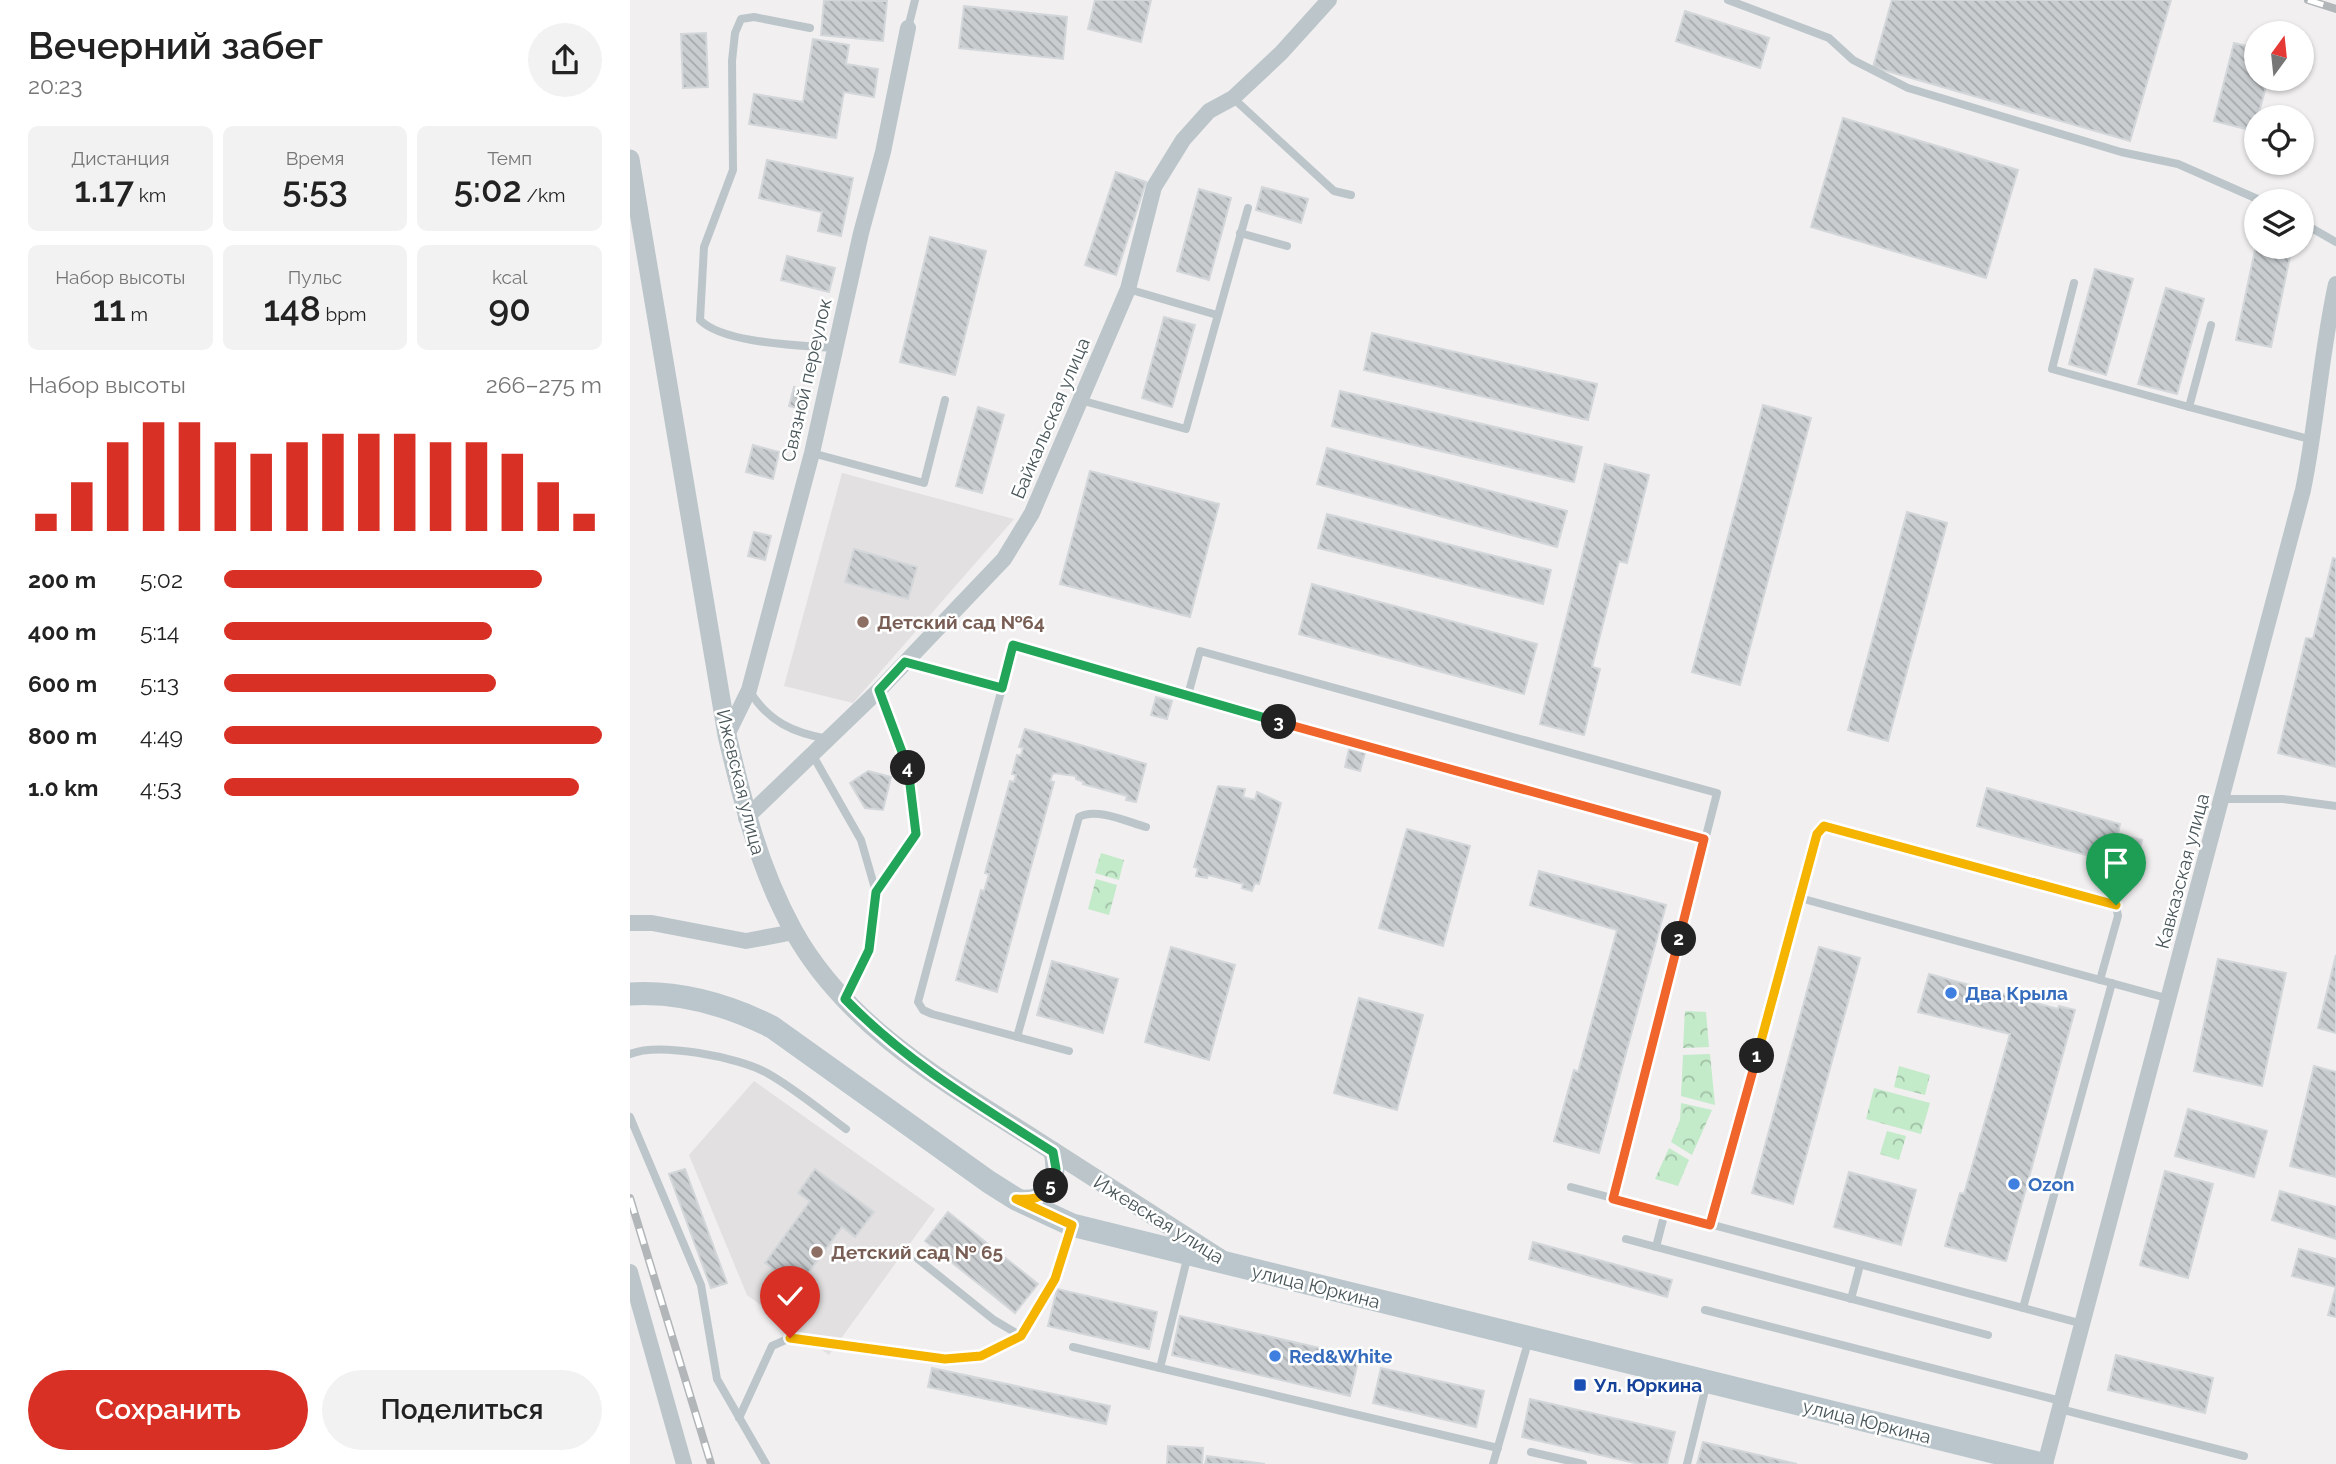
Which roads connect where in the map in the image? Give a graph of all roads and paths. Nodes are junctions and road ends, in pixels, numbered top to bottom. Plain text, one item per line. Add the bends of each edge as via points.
1 (915, 0) edge
2 (1329, 0) edge
3 (1728, 0) edge
4 (810, 28) dead end
5 (908, 28) joint
6 (1233, 97) junction
7 (630, 159) edge
8 (2244, 193) edge
9 (1351, 195) dead end
10 (1248, 208) dead end
11 (2314, 229) edge
12 (1240, 233) junction
13 (2336, 242) edge
14 (1287, 246) dead end
15 (2074, 283) dead end
16 (2336, 284) edge
17 (1128, 289) junction
18 (1217, 315) junction
19 (2211, 325) dead end
20 (835, 348) junction
21 (945, 400) dead end
22 (1080, 400) junction
23 (2189, 407) junction
24 (2313, 440) junction
25 (812, 453) junction
26 (905, 662) junction
27 (1002, 688) junction
28 (749, 690) junction
29 (879, 690) junction
30 (1188, 695) junction
31 (727, 735) junction
32 (828, 739) junction
33 (812, 754) junction
34 (2223, 799) junction
35 (2336, 806) edge
36 (746, 818) junction
37 (1146, 827) dead end
38 (1704, 839) junction
39 (876, 892) junction
40 (1800, 898) junction
41 (630, 923) edge
42 (794, 932) junction
43 (2101, 980) junction
44 (2112, 983) junction
45 (636, 993) edge
46 (845, 999) junction
47 (2170, 999) junction
48 (1017, 1037) junction
49 (1069, 1051) dead end
50 (630, 1054) edge
51 (630, 1117) edge
52 (846, 1129) dead end
53 (1053, 1152) junction
54 (1571, 1187) dead end
55 (1016, 1199) junction
56 (1613, 1199) junction
57 (1665, 1212) junction
58 (1072, 1225) junction
59 (1710, 1225) junction
60 (1626, 1239) dead end
61 (1656, 1247) junction
62 (1188, 1255) junction
63 (918, 1259) dead end
64 (1860, 1265) junction
65 (1232, 1266) junction
66 (630, 1272) edge
67 (1850, 1299) junction
68 (2023, 1308) junction
69 (1705, 1310) dead end
70 (2082, 1324) junction
71 (1988, 1335) dead end
72 (1021, 1336) junction
73 (1529, 1339) junction
74 (1073, 1348) dead end
75 (1160, 1368) junction
76 (1707, 1382) junction
77 (2061, 1405) junction
78 (739, 1418) junction
79 (1498, 1448) junction
80 (1531, 1452) dead end
81 (2244, 1456) dead end
82 (684, 1464) edge
83 (766, 1464) edge
84 (1493, 1464) edge
85 (1583, 1464) edge
86 (1687, 1464) edge
87 (2044, 1464) edge

1 - 5 lane
2 - 6 street, Байкальская улица
3 - 8 lane via 1829,38 1853,60 1908,88 2121,152 2178,164
4 - 20 lane via 754,17 741,19 735,33 730,101 733,170 705,247 700,320 708,328 730,334
5 - 20 street, Связной переулок
6 - 9 lane via 1334,191
6 - 17 street, Байкальская улица via 1209,111 1183,140 1154,187
7 - 31 street, Ижевская улица
10 - 12 lane
11 - 13 lane
12 - 14 lane
12 - 18 lane
15 - 23 lane via 2052,369
16 - 24 street, Кавказская улица
17 - 18 lane
17 - 22 street, Байкальская улица
18 - 22 lane via 1186,429
19 - 23 lane
20 - 25 street, Связной переулок
21 - 25 lane via 924,483
22 - 26 street, Байкальская улица via 1032,513 1004,559
23 - 24 lane
24 - 34 street, Кавказская улица
25 - 28 street, Связной переулок
26 - 27 lane
26 - 29 street, Байкальская улица
27 - 30 lane via 1013,645
27 - 48 lane via 918,1002 932,1014
28 - 31 street, Связной переулок
28 - 32 lane via 770,717 786,728
29 - 32 street, Байкальская улица
29 - 39 lane via 910,772 916,834
30 - 38 lane
30 - 38 lane via 1200,651 1717,793
31 - 36 street, Ижевская улица
32 - 33 street, Байкальская улица
33 - 36 street, Байкальская улица
33 - 39 lane via 861,840
34 - 35 lane via 2283,799
34 - 47 street, Кавказская улица
36 - 42 street, Ижевская улица via 764,873
37 - 48 lane via 1097,814 1079,817
38 - 56 lane
39 - 46 lane via 869,950
40 - 43 lane
40 - 43 lane via 1819,828 1833,827 2116,905 2118,916
40 - 59 lane
41 - 42 street via 746,940
42 - 46 street, Ижевская улица
43 - 44 lane
44 - 47 lane
44 - 68 lane
45 - 55 main road, улица Юркина via 702,1001 772,1027
46 - 53 street, Ижевская улица via 927,1071
47 - 70 street, Кавказская улица
48 - 49 lane
50 - 52 lane via 655,1049 703,1053 765,1072
51 - 78 lane via 701,1285 716,1379
53 - 55 street via 1054,1182 1046,1194
53 - 65 street, Ижевская улица
54 - 56 lane
55 - 58 main road, улица Юркина
56 - 57 lane
57 - 59 lane
57 - 61 lane
58 - 62 main road, улица Юркина
58 - 72 lane via 1055,1279
59 - 64 lane
60 - 61 lane
61 - 67 lane
62 - 65 main road, улица Юркина
62 - 75 lane
63 - 72 lane
64 - 67 lane
64 - 68 lane
65 - 73 main road, улица Юркина
66 - 82 street
67 - 71 lane
68 - 70 lane
69 - 77 lane
70 - 77 street, Кавказская улица
72 - 78 lane via 981,1356 945,1359 790,1338 772,1346
73 - 76 main road, улица Юркина
73 - 79 lane
74 - 75 lane
75 - 79 lane
76 - 86 lane
76 - 87 main road, улица Юркина
77 - 81 lane
77 - 87 street, Кавказская улица
78 - 83 lane
79 - 84 lane
80 - 85 lane

